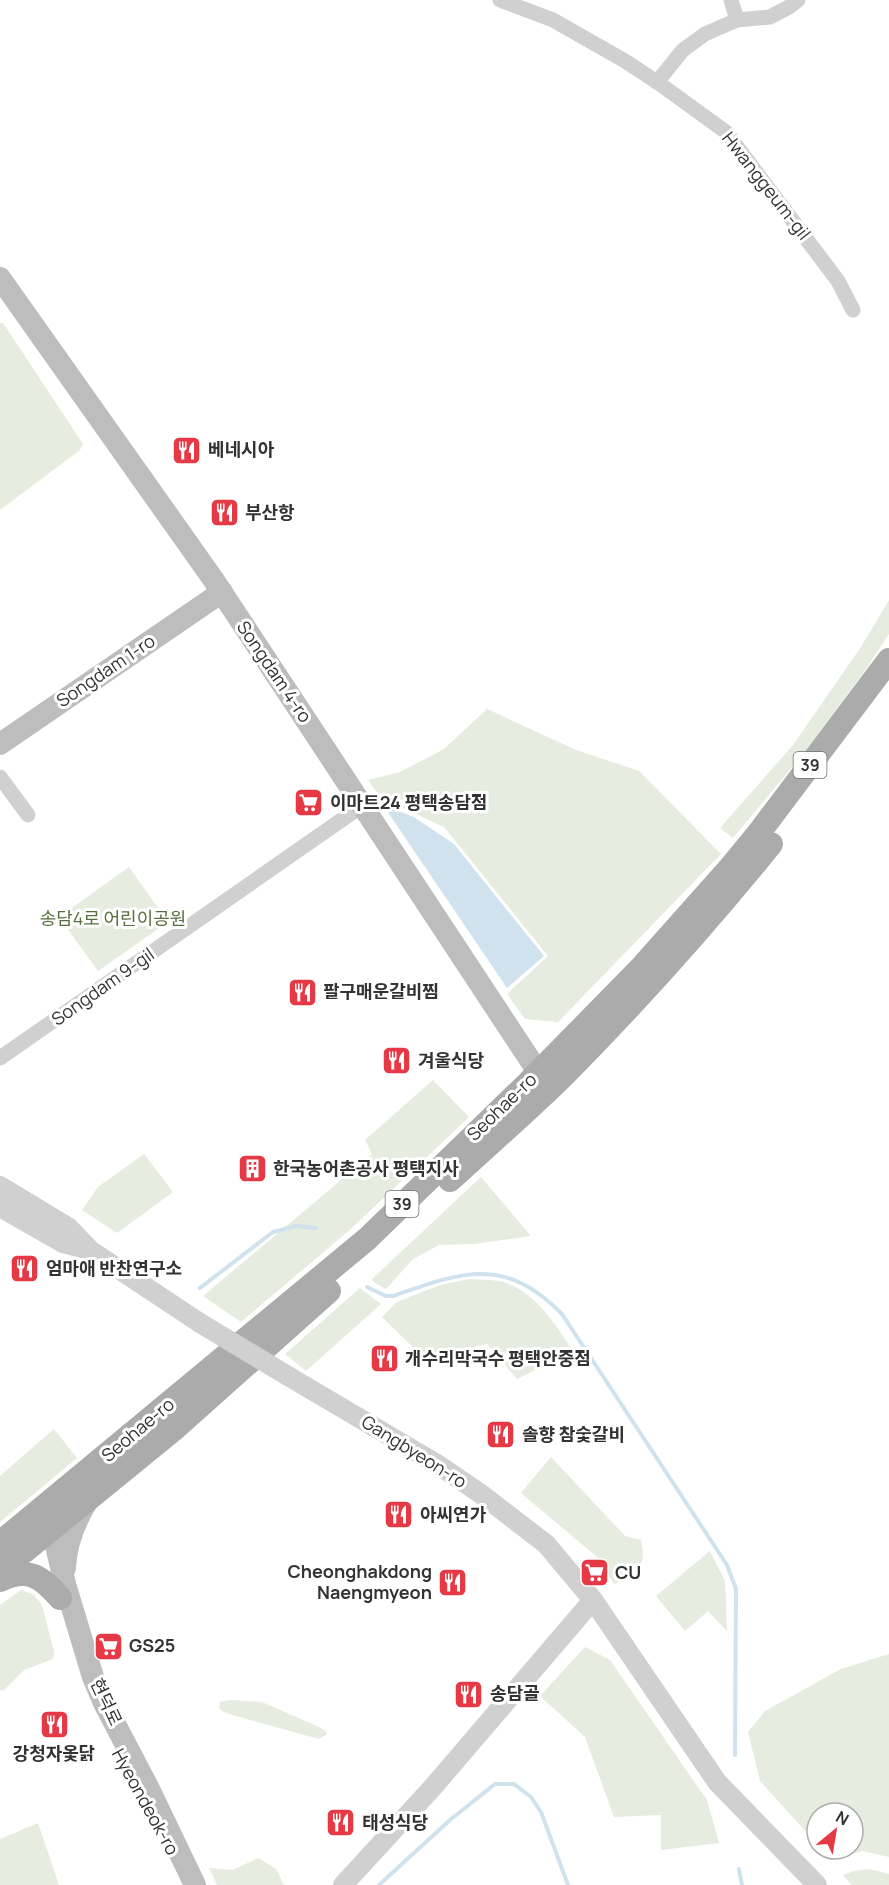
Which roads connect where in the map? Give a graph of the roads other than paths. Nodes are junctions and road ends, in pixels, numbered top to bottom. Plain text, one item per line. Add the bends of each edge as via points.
1 (500, 0) edge
2 (731, 0) edge
3 (798, 0) edge
4 (736, 20) junction
5 (657, 82) junction
6 (0, 278) edge
7 (0, 296) edge
8 (853, 310) dead end
9 (212, 589) junction
10 (889, 660) edge
11 (889, 689) edge
12 (0, 727) edge
13 (0, 744) edge
14 (0, 777) edge
15 (358, 809) junction
16 (27, 815) dead end
17 (0, 1058) edge
18 (533, 1077) junction
19 (0, 1186) edge
20 (0, 1207) edge
21 (90, 1250) junction
22 (89, 1498) junction
23 (44, 1521) junction
24 (0, 1543) edge
25 (0, 1571) edge
26 (0, 1580) edge
27 (62, 1591) junction
28 (593, 1600) junction
29 (188, 1885) edge
30 (195, 1885) edge
31 (343, 1885) edge
32 (818, 1885) edge

1 - 5 street, Hwanggeum-gil via 553,20
2 - 4 street
3 - 4 street via 770,17
4 - 5 street via 705,34 683,50
5 - 8 street, Hwanggeum-gil via 726,132 832,273
6 - 9 main road, Songdam 4-ro
7 - 9 main road, Songdam 4-ro
9 - 12 main road, Songdam 1-ro
9 - 13 main road, Songdam 1-ro
9 - 15 main road, Songdam 4-ro
10 - 18 main road, Seohae-ro / 39 via 729,869 640,969
11 - 22 main road, Seohae-ro / 39 via 736,888 566,1074 173,1430
14 - 16 street
15 - 17 street, Songdam 9-gil
15 - 18 main road, Songdam 4-ro
18 - 23 main road, Seohae-ro / 39 via 367,1239
19 - 21 street, Gangbyeon-ro via 68,1227
20 - 21 street, Gangbyeon-ro via 63,1243
21 - 28 street, Gangbyeon-ro, bridge via 200,1323 481,1494 546,1544
22 - 23 main road, Seohae-ro / 39
22 - 27 main road via 68,1545
23 - 24 main road, Seohae-ro / 39
23 - 25 main road, Seohae-ro / 39
23 - 27 main road, Hyeondeok-ro
26 - 27 main road via 33,1574
27 - 29 main road, Hyeondeok-ro via 82,1680 99,1721 149,1803
27 - 30 main road, 현덕로 via 104,1703
28 - 31 street via 433,1787
28 - 32 street, Gangbyeon-ro via 717,1782

